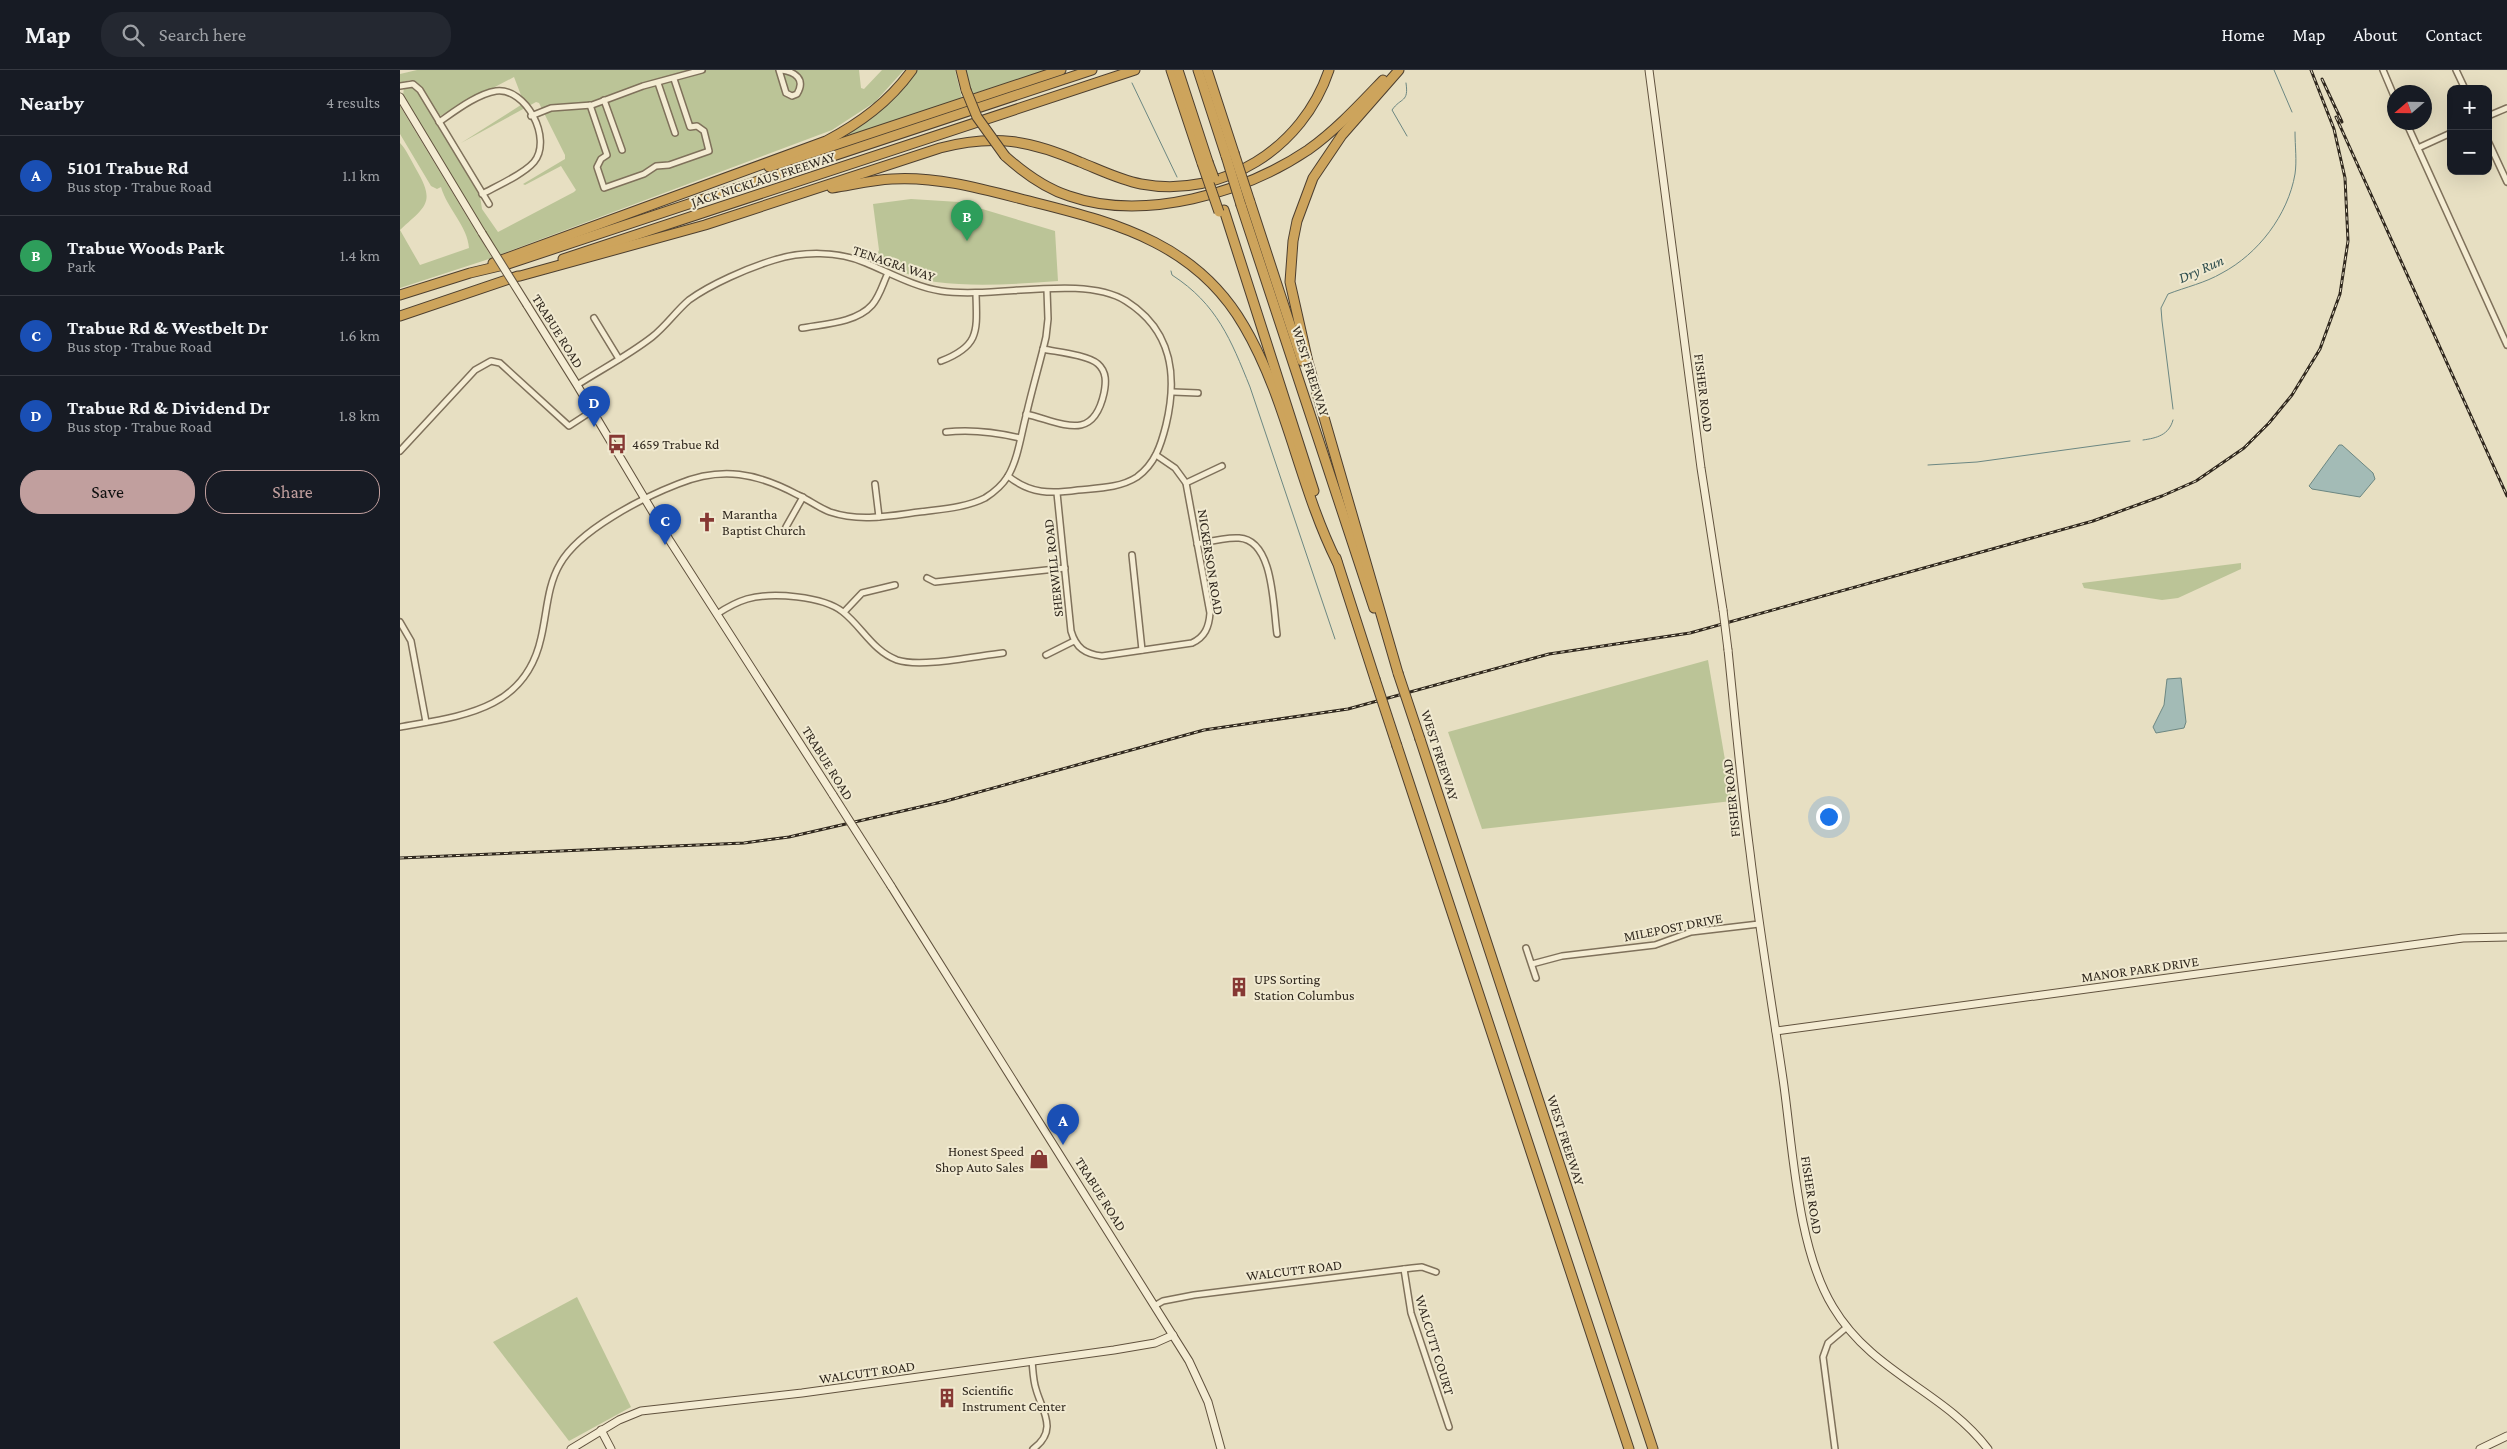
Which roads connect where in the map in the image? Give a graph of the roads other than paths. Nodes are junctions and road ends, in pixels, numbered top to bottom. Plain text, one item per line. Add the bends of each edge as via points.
1 (702, 70) edge
2 (781, 70) edge
3 (912, 70) edge
4 (961, 70) edge
5 (1061, 70) edge
6 (1092, 70) edge
7 (1135, 70) edge
8 (1201, 70) edge
9 (1328, 70) edge
10 (1393, 70) edge
11 (1399, 70) edge
12 (1649, 70) edge
13 (2382, 70) edge
14 (2456, 70) edge
15 (1176, 74) edge
16 (674, 79) junction
17 (658, 83) junction
18 (2389, 85) edge
19 (2463, 85) edge
20 (400, 86) edge
21 (400, 97) edge
22 (604, 100) junction
23 (590, 105) junction
24 (2507, 108) edge
25 (2492, 114) edge
26 (531, 116) junction
27 (439, 122) junction
28 (2410, 130) edge
29 (675, 133) dead end
30 (2447, 135) edge
31 (2418, 148) junction
32 (622, 150) dead end
33 (2492, 150) edge
34 (734, 175) junction
35 (2507, 182) edge
36 (807, 192) junction
37 (482, 194) junction
38 (1246, 203) junction
39 (489, 204) dead end
40 (470, 273) junction
41 (888, 273) junction
42 (520, 276) junction
43 (1047, 290) junction
44 (976, 294) junction
45 (400, 295) edge
46 (400, 316) edge
47 (594, 318) dead end
48 (802, 328) dead end
49 (2507, 345) edge
50 (1043, 349) junction
51 (619, 359) junction
52 (941, 361) dead end
53 (577, 385) junction
54 (1172, 392) junction
55 (1198, 393) dead end
56 (592, 411) junction
57 (1026, 414) junction
58 (946, 432) dead end
59 (1020, 438) junction
60 (400, 451) edge
61 (1156, 456) junction
62 (1337, 465) junction
63 (1222, 466) dead end
64 (1008, 476) junction
65 (1186, 483) junction
66 (875, 484) dead end
67 (1057, 493) junction
68 (803, 497) junction
69 (644, 500) junction
70 (880, 517) junction
71 (786, 527) dead end
72 (1197, 544) junction
73 (1132, 555) dead end
74 (1337, 562) junction
75 (1065, 568) junction
76 (927, 578) dead end
77 (895, 585) dead end
78 (844, 612) junction
79 (717, 614) junction
80 (400, 622) edge
81 (1277, 634) dead end
82 (1074, 641) junction
83 (1142, 650) junction
84 (1003, 653) dead end
85 (1046, 655) dead end
86 (1398, 673) junction
87 (426, 722) junction
88 (400, 727) edge
89 (1759, 924) junction
90 (2507, 937) edge
91 (1526, 948) dead end
92 (1532, 964) junction
93 (1536, 978) dead end
94 (1776, 1031) junction
95 (1506, 1079) junction
96 (1404, 1269) junction
97 (1436, 1272) dead end
98 (1156, 1305) junction
99 (1847, 1327) junction
100 (1173, 1335) junction
101 (1032, 1361) junction
102 (1448, 1427) dead end
103 (602, 1430) junction
104 (2507, 1436) edge
105 (571, 1449) edge
106 (611, 1449) edge
107 (1032, 1449) edge
108 (1221, 1449) edge
109 (1623, 1449) edge
110 (1629, 1449) edge
111 (1653, 1449) edge
112 (1835, 1449) edge
113 (1988, 1449) edge
114 (2480, 1449) edge

1 - 16 street
2 - 2 street via 796,74 800,86 797,94 786,93
3 - 34 highway via 887,99 850,128
4 - 10 highway, bridge via 966,90 984,128 1005,156 1025,174 1048,187 1088,201 1132,205 1205,196 1256,178 1307,150 1345,120
5 - 34 highway via 799,158
6 - 40 highway, JACK NICKLAUS FREEWAY via 508,264
7 - 42 highway, JACK NICKLAUS FREEWAY
8 - 38 highway, WEST FREEWAY, bridge
9 - 36 highway via 1310,112 1282,144 1242,170 1203,183 1174,186 1140,184 1032,144 988,139 940,148
11 - 62 highway via 1342,134 1322,163 1304,199 1293,242 1290,282 1293,302
12 - 89 main road, FISHER ROAD, bridge via 1701,468 1723,610
13 - 18 street
14 - 19 street
15 - 74 highway, bridge
16 - 17 street
16 - 23 street via 690,127 697,126 704,131 709,151 669,165 656,166 644,174 604,188 597,166 607,155
17 - 22 street
17 - 29 street
20 - 27 street via 410,84 418,87
21 - 53 main road, TRABUE ROAD, bridge
22 - 23 street
22 - 32 street
23 - 26 street via 551,108
24 - 25 street
26 - 27 street via 516,96 496,91 484,94
26 - 37 street via 540,139 535,160
27 - 37 street
28 - 31 street
30 - 31 street
31 - 49 street
33 - 35 street
34 - 40 highway
36 - 42 highway via 704,225
36 - 74 highway via 892,179 957,184 1114,223 1182,257 1233,307 1260,356 1321,531
37 - 39 street
38 - 62 highway
38 - 86 highway, WEST FREEWAY via 1371,599
40 - 45 highway, JACK NICKLAUS FREEWAY
41 - 44 street, TENAGRA WAY via 939,290
41 - 48 street via 876,300 862,313
41 - 51 street, TENAGRA WAY via 863,262 834,255 774,260 709,288 689,301 655,335
42 - 46 highway, JACK NICKLAUS FREEWAY
43 - 44 street, TENAGRA WAY
43 - 50 street via 1048,319
43 - 54 street, TENAGRA WAY via 1099,290 1136,308 1162,339 1170,366
44 - 52 street via 977,327 971,344 957,355
47 - 51 street
50 - 57 street
50 - 57 street via 1098,364 1106,378 1104,396 1099,412 1084,425 1074,426
51 - 53 street, TENAGRA WAY
53 - 56 main road, TRABUE ROAD
54 - 55 street
54 - 61 street, TENAGRA WAY
56 - 60 street via 569,426 500,363 491,361 475,370
56 - 69 main road, TRABUE ROAD
57 - 59 street
58 - 59 street via 995,432
59 - 64 street
61 - 65 street via 1175,468
61 - 67 street via 1143,472 1128,482
62 - 86 highway
63 - 65 street
64 - 67 street via 1030,490
64 - 70 street via 987,497 972,503
65 - 72 street, NICKERSON ROAD
66 - 70 street
67 - 75 street, SHERWILL ROAD
68 - 69 street via 769,480 728,473 692,478
68 - 70 street via 827,511 857,518
68 - 71 street
69 - 79 main road, TRABUE ROAD
69 - 87 street via 588,533 567,552 552,581 536,654 513,689 485,708
72 - 81 street via 1240,538 1261,549 1267,564
72 - 83 street, NICKERSON ROAD via 1210,613 1208,628 1199,640 1192,643
73 - 83 street
74 - 95 highway, bridge
75 - 76 street via 935,582
75 - 82 street, SHERWILL ROAD
77 - 78 street via 862,594
78 - 79 street via 820,600 769,597 748,599
78 - 84 street via 883,652 897,660 919,663
79 - 98 main road, TRABUE ROAD, bridge
80 - 87 street via 411,641
82 - 83 street, NICKERSON ROAD via 1091,655
82 - 85 street
86 - 111 highway, WEST FREEWAY, bridge
87 - 88 street
89 - 92 street, MILEPOST DRIVE via 1691,932 1655,945 1562,956
89 - 94 main road, FISHER ROAD
90 - 94 main road, MANOR PARK DRIVE via 2462,938
91 - 92 street
92 - 93 street
94 - 99 main road, FISHER ROAD via 1808,1245 1825,1294
95 - 109 highway via 1518,1128
95 - 110 highway
96 - 97 street, WALCUTT ROAD via 1422,1267
96 - 98 street, WALCUTT ROAD via 1194,1295
96 - 102 street, WALCUTT COURT via 1411,1313
98 - 100 main road, TRABUE ROAD
99 - 112 street via 1828,1343 1823,1357
99 - 113 main road, FISHER ROAD via 1881,1363 1954,1414
100 - 101 main road, WALCUTT ROAD via 1155,1343
100 - 108 main road, TRABUE ROAD via 1202,1388
101 - 103 main road, WALCUTT ROAD via 802,1394 641,1411
101 - 107 street via 1036,1389 1048,1420 1042,1438
103 - 105 main road, WALCUTT ROAD
103 - 106 main road
104 - 114 main road

